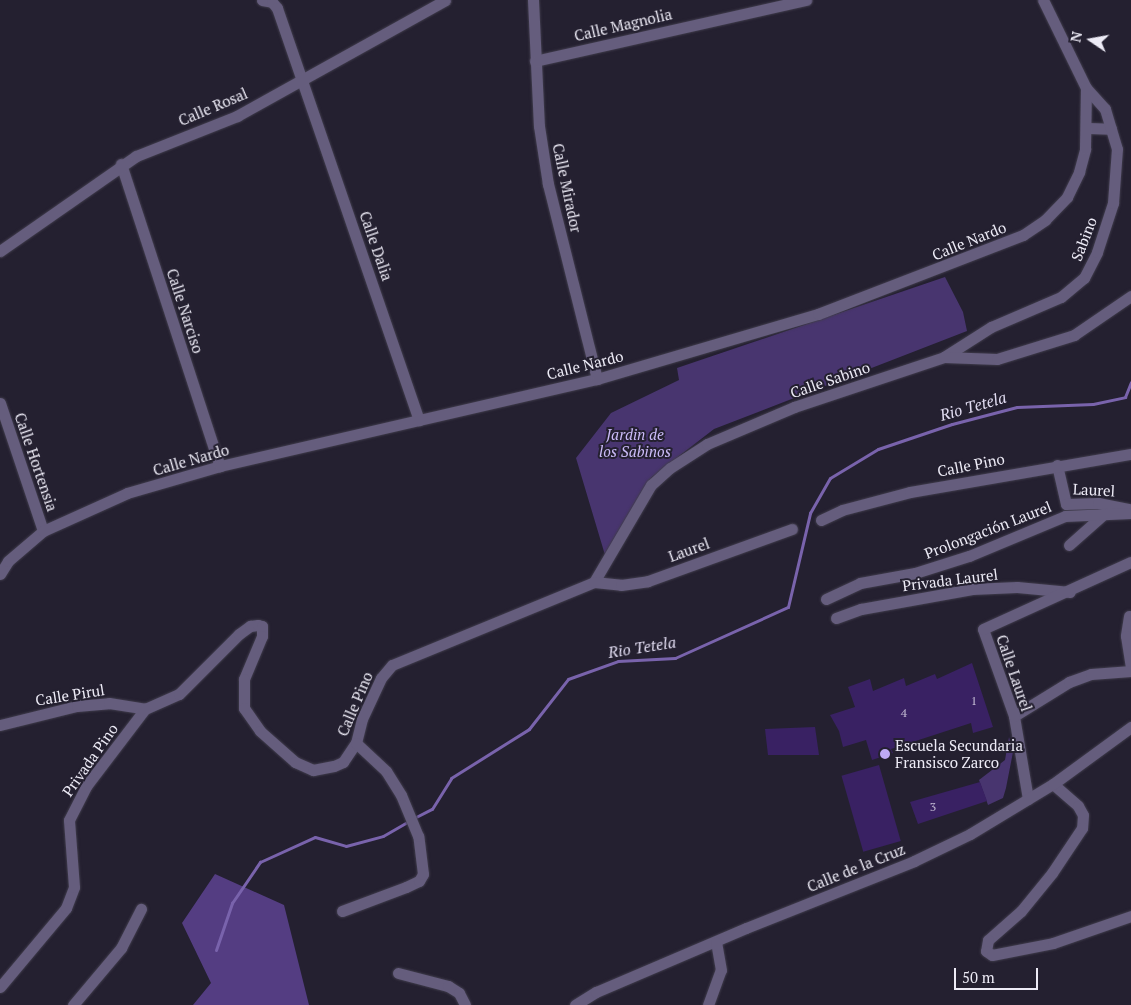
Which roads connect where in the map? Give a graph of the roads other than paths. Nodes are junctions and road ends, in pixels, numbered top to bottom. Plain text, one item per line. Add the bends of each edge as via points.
1 (262, 0) edge
2 (445, 0) edge
3 (533, 0) edge
4 (1043, 0) edge
5 (801, 1) edge
6 (535, 61) junction
7 (304, 80) junction
8 (1086, 88) junction
9 (1087, 128) junction
10 (1111, 129) junction
11 (121, 164) junction
12 (0, 251) edge
13 (1131, 296) edge
14 (944, 357) junction
15 (597, 379) junction
16 (0, 403) edge
17 (419, 420) junction
18 (1131, 454) edge
19 (1057, 465) junction
20 (220, 466) junction
21 (1131, 509) edge
22 (1105, 513) junction
23 (1131, 513) edge
24 (821, 520) dead end
25 (792, 529) dead end
26 (43, 531) junction
27 (1069, 545) dead end
28 (1131, 562) edge
29 (0, 574) edge
30 (594, 582) junction
31 (1070, 592) junction
32 (826, 599) dead end
33 (1130, 616) dead end
34 (836, 618) dead end
35 (1131, 666) edge
36 (1131, 671) edge
37 (144, 709) junction
38 (1014, 716) junction
39 (0, 725) edge
40 (1131, 727) edge
41 (356, 743) junction
42 (1053, 784) junction
43 (1028, 799) junction
44 (141, 909) dead end
45 (342, 911) dead end
46 (1131, 916) edge
47 (716, 942) junction
48 (398, 973) dead end
49 (0, 987) edge
50 (73, 1005) edge
51 (466, 1005) edge
52 (575, 1005) edge
53 (708, 1005) edge

1 - 7 street, Calle Dalia via 275,4
2 - 7 street, Calle Rosal
3 - 6 street, Calle Mirador
4 - 8 street
5 - 6 street, Calle Magnolia
6 - 15 street, Calle Mirador via 539,126 548,184
7 - 11 street, Calle Rosal via 237,116 150,149
7 - 17 street, Calle Dalia
8 - 9 street, Calle Nardo
8 - 10 street, Sabino via 1105,109
9 - 10 street
9 - 15 street, Calle Nardo via 1086,149 1067,197 1046,220 1023,235 818,314
10 - 14 street, Sabino via 1117,148 1113,203 1098,252 1084,278 1061,297 991,327
11 - 12 street, Calle Rosal
11 - 20 street, Calle Narciso
13 - 14 street, Calle Sabino via 1074,335 1036,348 997,359
14 - 30 street, Calle Sabino via 794,407 708,444 670,468 651,485 637,505
15 - 17 street, Calle Nardo
16 - 26 street, Calle Hortensia
17 - 20 street, Calle Nardo
18 - 19 street, Calle Pino
19 - 21 street, Laurel via 1066,504 1098,503
19 - 24 street, Calle Pino via 910,492 842,510
20 - 26 street, Calle Nardo via 127,493
22 - 23 street
22 - 27 street
22 - 32 street, Prolongación Laurel via 1065,516 969,556 915,573 873,580
25 - 30 street, Laurel via 648,580 621,585
26 - 29 street, Calle Nardo via 8,562
28 - 31 street, Calle Laurel
30 - 41 street, Calle Pino via 392,665 383,676 362,719
31 - 34 street, Privada Laurel via 1017,587 972,589 861,609
31 - 38 street, Calle Laurel via 983,629
33 - 35 street via 1126,636
36 - 38 street via 1092,674 1069,682
37 - 39 street, Calle Pirul via 110,703 77,706
37 - 41 street, Calle Pino via 179,694 239,634 258,625 262,626 262,636 244,679 242,698 244,708 260,731 295,762 313,770 343,762
37 - 49 street, Privada Pino via 87,785 71,814 74,887 66,908
38 - 43 street, Calle Laurel
40 - 42 street, Calle de la Cruz
41 - 45 street via 386,771 401,795 418,836 423,874 406,887
42 - 43 street, Calle de la Cruz
42 - 46 street via 1078,806 1084,822 1052,873 1021,911 985,944 986,951 992,955 1053,943
43 - 47 street, Calle de la Cruz via 970,834 914,861
44 - 50 street via 121,948
47 - 52 street, Calle de la Cruz via 596,992
47 - 53 street via 721,970
48 - 51 street via 448,986 459,993

